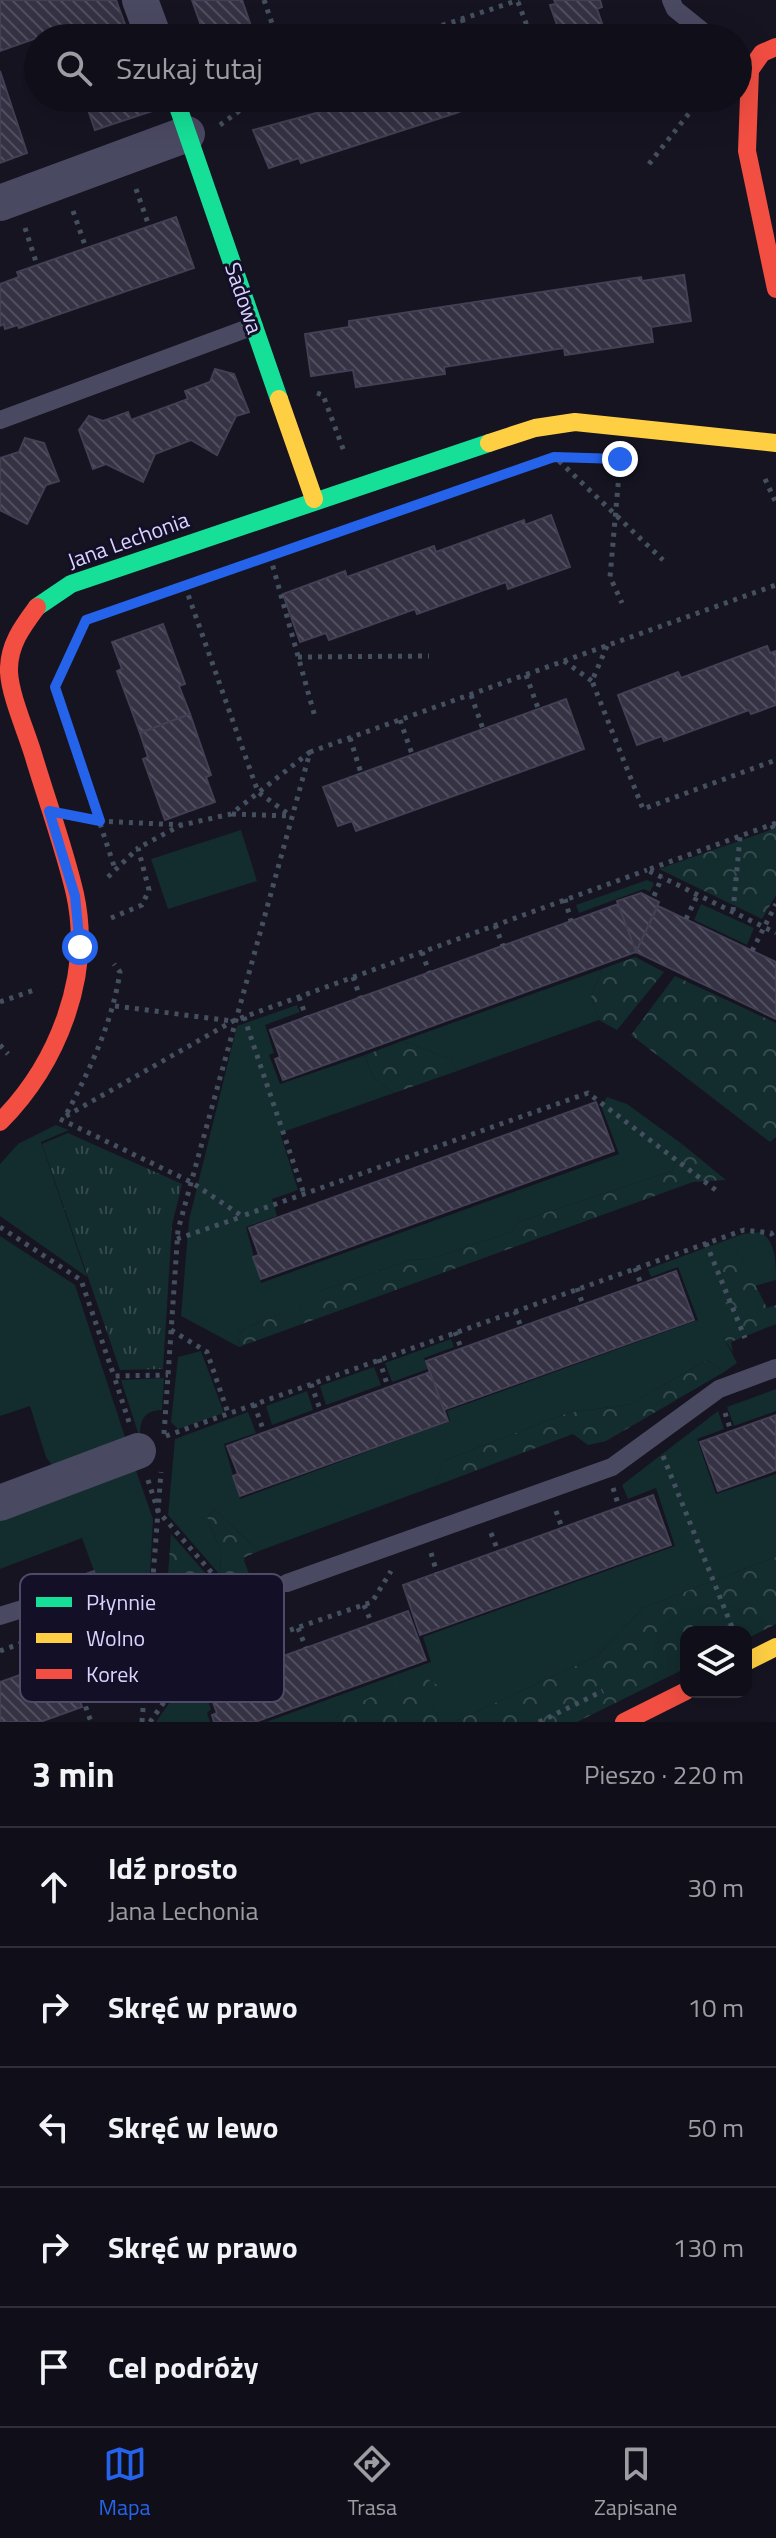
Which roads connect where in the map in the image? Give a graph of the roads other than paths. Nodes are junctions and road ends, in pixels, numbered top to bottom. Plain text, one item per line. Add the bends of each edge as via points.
1 (140, 0) edge
2 (671, 0) edge
3 (149, 24) edge
4 (694, 24) edge
5 (776, 47) edge
6 (752, 60) edge
7 (184, 112) edge
8 (746, 112) edge
9 (199, 134) junction
10 (12, 216) edge
11 (776, 289) edge
12 (254, 326) junction
13 (0, 420) edge
14 (776, 443) edge
15 (314, 499) junction
16 (0, 1122) edge
17 (776, 1368) edge
18 (156, 1451) road end
19 (0, 1503) edge
20 (287, 1583) dead end
21 (20, 1610) edge
22 (0, 1616) edge
23 (776, 1647) edge
24 (752, 1659) edge
25 (680, 1694) edge
26 (624, 1722) edge

1 - 3 street
2 - 4 lane
5 - 6 street
7 - 9 street, Sadowa
8 - 11 street via 747,151
9 - 10 street
9 - 12 street, Sadowa
12 - 13 lane
12 - 15 street, Sadowa
14 - 15 street, Jana Lechonia via 575,422 535,428
15 - 16 street, Jana Lechonia via 71,584 38,606 16,634 9,673 75,896 80,947 54,1050 23,1099
17 - 20 lane via 719,1389 612,1467
18 - 19 street via 44,1473
21 - 22 lane
23 - 24 street
25 - 26 street

